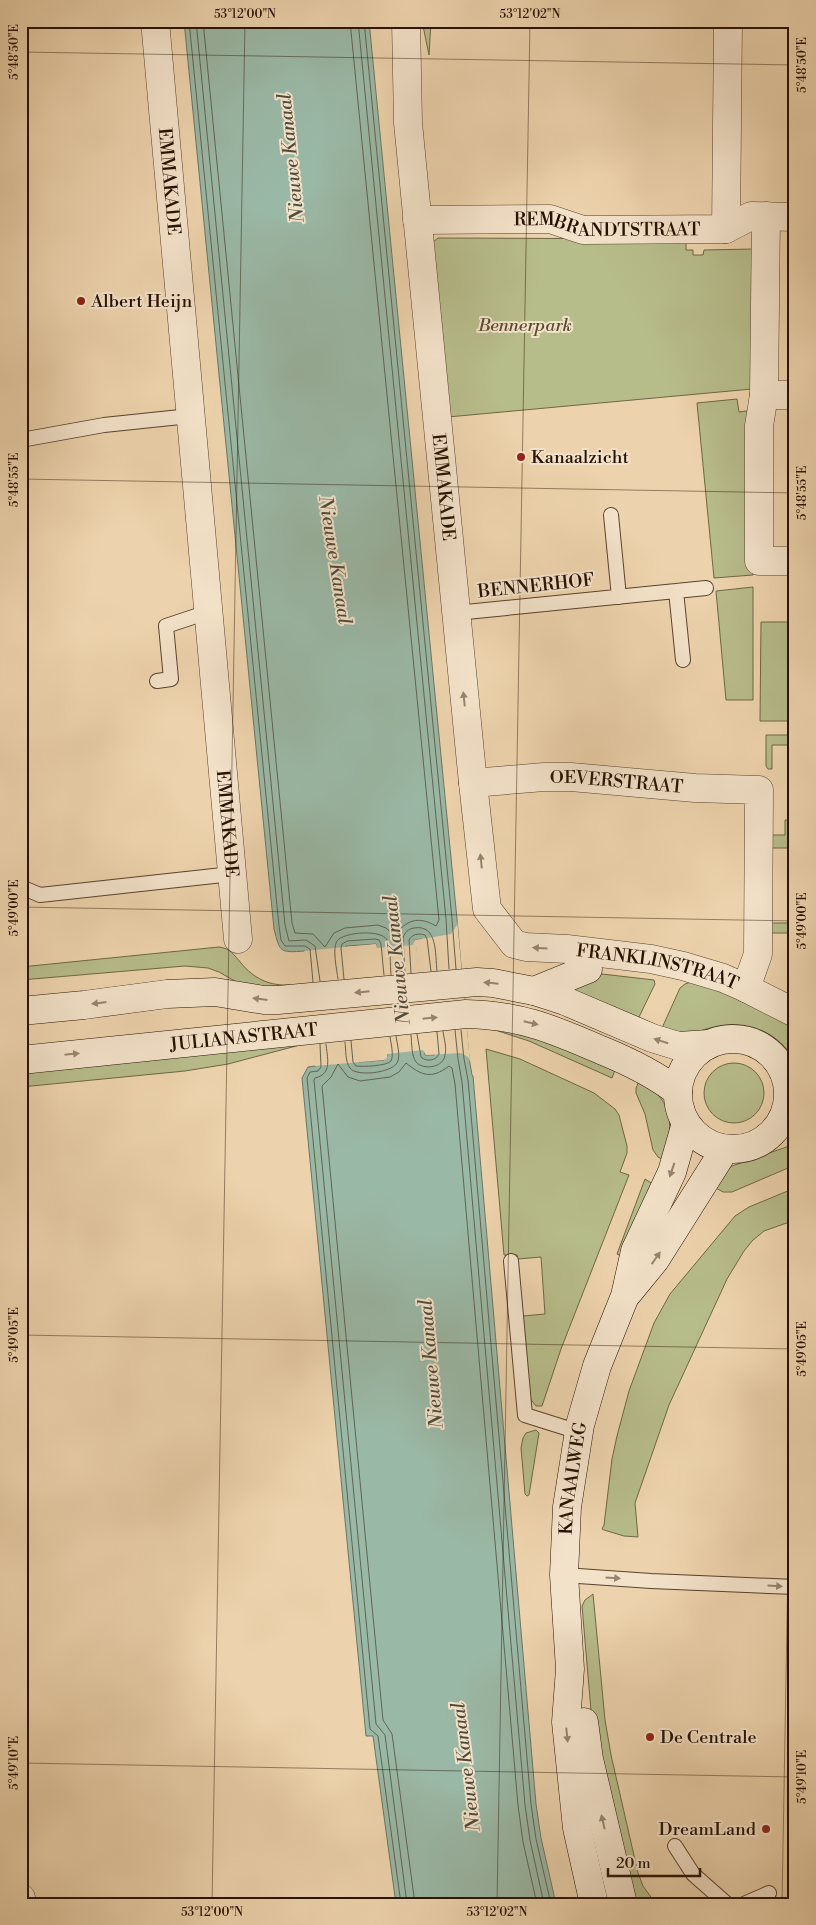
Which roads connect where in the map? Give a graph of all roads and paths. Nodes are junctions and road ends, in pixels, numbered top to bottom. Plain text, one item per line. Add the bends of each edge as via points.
1 (155, 21) edge
2 (406, 21) edge
3 (728, 21) edge
4 (766, 216) junction
5 (795, 217) edge
6 (417, 220) junction
7 (726, 229) junction
8 (764, 395) junction
9 (795, 395) edge
10 (190, 416) junction
11 (21, 440) edge
12 (611, 515) dead end
13 (795, 561) edge
14 (706, 588) dead end
15 (676, 591) junction
16 (619, 597) junction
17 (208, 612) junction
18 (456, 613) junction
19 (682, 660) dead end
20 (157, 681) dead end
21 (472, 783) junction
22 (232, 874) junction
23 (21, 886) edge
24 (238, 939) dead end
25 (514, 944) joint
26 (621, 956) junction
27 (746, 988) junction
28 (534, 991) junction
29 (21, 1011) edge
30 (795, 1013) edge
31 (709, 1044) junction
32 (21, 1060) edge
33 (791, 1085) edge
34 (678, 1092) junction
35 (686, 1123) junction
36 (783, 1132) edge
37 (725, 1149) junction
38 (511, 1262) dead end
39 (625, 1296) junction
40 (579, 1432) junction
41 (564, 1575) junction
42 (795, 1587) edge
43 (570, 1669) junction
44 (675, 1846) dead end
45 (769, 1893) dead end
46 (21, 1898) edge
47 (22, 1904) edge
48 (594, 1904) edge
49 (622, 1904) edge
50 (727, 1904) edge
51 (744, 1904) edge

1 - 10 street, EMMAKADE
2 - 6 street, EMMAKADE via 408,123
3 - 7 street
4 - 5 street, REMBRANDTSTRAAT
4 - 7 street, REMBRANDTSTRAAT via 751,216
4 - 8 street
6 - 7 street, REMBRANDTSTRAAT via 550,219 583,230
6 - 18 street, EMMAKADE
8 - 9 street
8 - 13 street via 759,426 759,561
10 - 11 lane via 104,425
10 - 17 street, EMMAKADE
12 - 16 lane, BENNERHOF
14 - 15 lane, BENNERHOF
15 - 16 lane, BENNERHOF
15 - 19 lane
16 - 18 lane, BENNERHOF
17 - 20 lane via 166,626 171,679
17 - 22 street, EMMAKADE
21 -> 18 street, EMMAKADE
25 -> 21 street, EMMAKADE via 487,909
21 - 27 street, OEVERSTRAAT via 571,777 759,790 758,954
22 - 23 lane via 40,895
22 - 24 street, EMMAKADE
26 -> 25 street, FRANKLINSTRAAT
26 - 27 street, FRANKLINSTRAAT via 683,966
26 - 28 street
27 - 30 street, FRANKLINSTRAAT
28 -> 29 street, JULIANASTRAAT via 493,983 463,982 264,1000 215,992 167,994
31 -> 28 street via 678,1046
31 - 33 street via 741,1039 757,1044 771,1054
31 - 34 street via 692,1056 682,1073
32 -> 34 street, JULIANASTRAAT via 466,1014 508,1017 542,1025 617,1056 661,1079
33 - 36 street via 782,1118
34 - 35 street via 679,1108
35 - 37 street via 696,1136
35 -> 39 street, KANAALWEG via 672,1172 635,1251
36 - 37 street via 742,1149
39 -> 37 street, KANAALWEG via 655,1260
38 - 40 lane via 525,1415
39 - 40 street, KANAALWEG via 597,1366
40 - 41 street, KANAALWEG via 567,1507
41 -> 42 lane
41 - 43 street, KANAALWEG
43 -> 48 street, KANAALWEG via 566,1722 578,1828
49 -> 43 street, KANAALWEG
44 - 50 lane via 693,1874
45 - 51 lane
46 - 47 street

